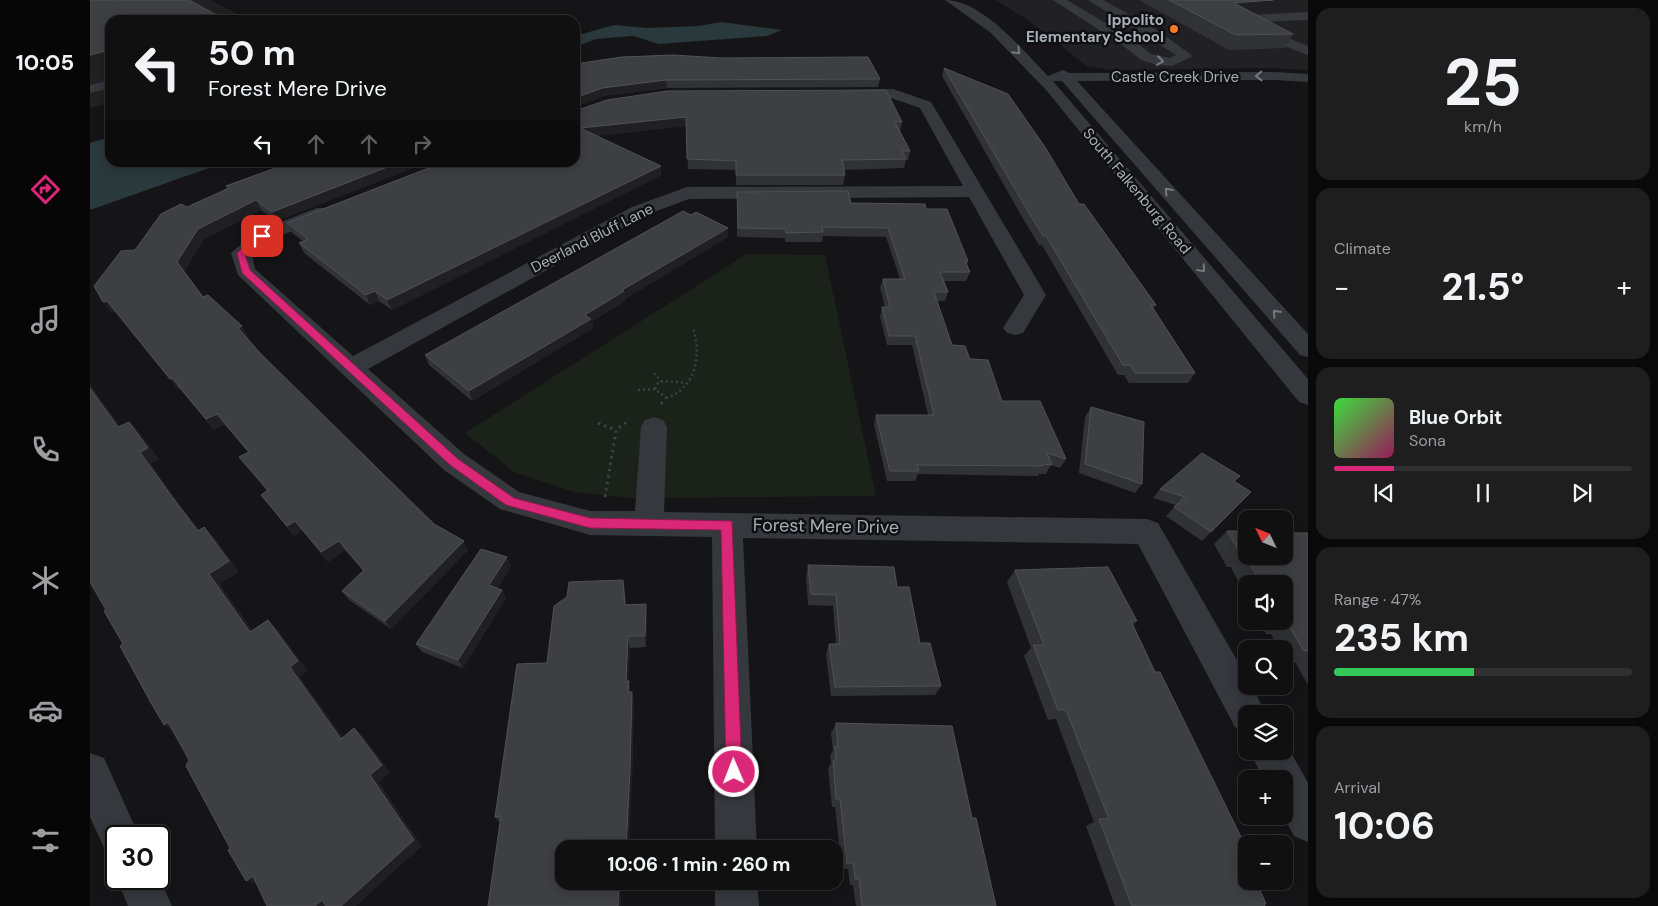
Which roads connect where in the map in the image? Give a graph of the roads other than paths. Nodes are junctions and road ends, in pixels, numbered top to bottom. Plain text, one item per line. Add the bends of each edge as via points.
1 (952, 0) edge
2 (972, 0) edge
3 (1059, 0) edge
4 (1094, 0) edge
5 (1308, 16) edge
6 (1308, 27) edge
7 (1263, 30) junction
8 (1308, 42) edge
9 (1288, 43) junction
10 (1308, 51) edge
11 (1055, 74) junction
12 (1308, 78) edge
13 (105, 86) edge
14 (1308, 88) edge
15 (90, 90) edge
16 (834, 94) edge
17 (976, 191) junction
18 (343, 204) edge
19 (1015, 328) dead end
20 (1308, 349) edge
21 (350, 368) junction
22 (1308, 396) edge
23 (654, 427) dead end
24 (649, 524) junction
25 (727, 525) junction
26 (1243, 705) edge
27 (1274, 760) edge
28 (90, 772) edge
29 (1308, 822) edge
30 (114, 825) edge
31 (736, 840) edge
32 (143, 890) edge
33 (736, 890) edge
34 (150, 906) edge
35 (737, 906) edge

1 -> 11 street, South Falkenburg Road
2 - 11 street, South Falkenburg Road via 1012,26
3 -> 4 street via 1146,57 1172,62 1186,56
5 - 7 street via 1254,19 1252,23
6 - 7 street
7 - 9 street
8 - 9 street
9 - 10 street
12 -> 11 street, Castle Creek Drive
11 - 14 street, Castle Creek Drive
20 -> 11 street, South Falkenburg Road
11 -> 22 street, South Falkenburg Road
13 - 15 street
16 - 17 street via 893,93 926,105
17 - 19 street via 1035,295
17 - 21 street, Deerland Bluff Lane via 687,192 638,212
18 - 21 street, Forest Mere Drive via 262,236 241,253 246,271
21 - 24 street, Forest Mere Drive via 454,462 510,502 590,523
23 - 24 street
24 - 25 street, Forest Mere Drive
25 - 26 street, Forest Mere Drive via 1147,532
25 - 31 street
27 - 29 street
28 - 30 street
32 - 34 street
33 - 35 street

